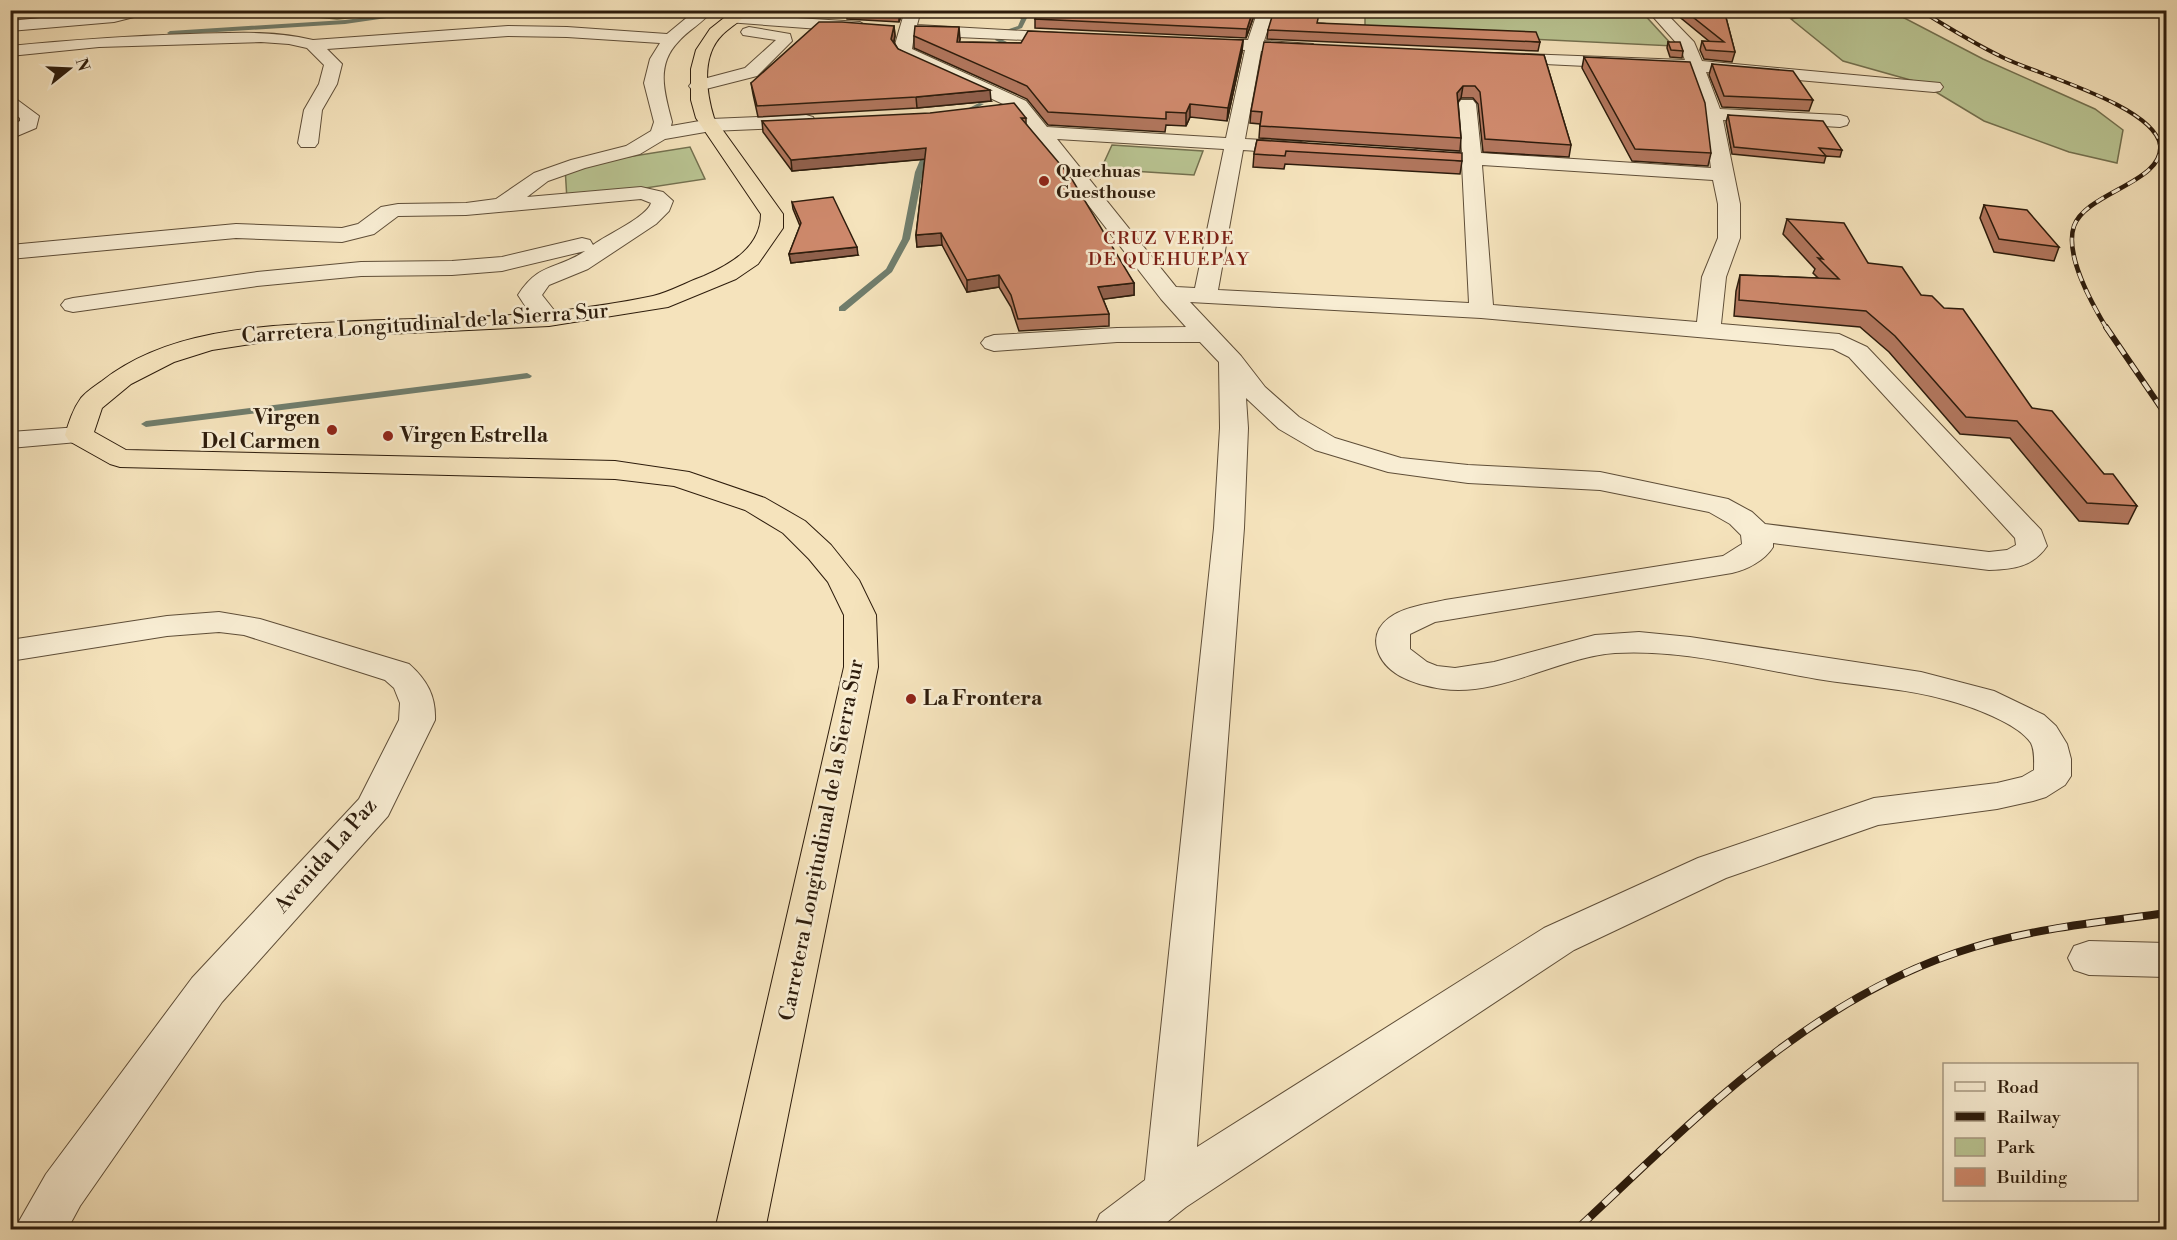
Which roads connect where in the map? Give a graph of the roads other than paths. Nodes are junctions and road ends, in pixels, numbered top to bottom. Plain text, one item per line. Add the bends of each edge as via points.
1 (706, 10) edge
2 (792, 10) edge
3 (1266, 10) edge
4 (1654, 10) edge
5 (142, 12) edge
6 (733, 20) edge
7 (52, 23) junction
8 (905, 23) edge
9 (10, 26) edge
10 (830, 26) junction
11 (874, 28) edge
12 (10, 36) edge
13 (1081, 38) edge
14 (671, 39) junction
15 (145, 42) junction
16 (1185, 42) edge
17 (313, 45) junction
18 (1254, 46) junction
19 (1326, 49) edge
20 (10, 51) edge
21 (1481, 56) edge
22 (1697, 66) junction
23 (698, 86) junction
24 (1934, 87) dead end
25 (10, 103) edge
26 (1467, 104) edge
27 (1020, 105) junction
28 (985, 111) edge
29 (10, 114) edge
30 (1713, 114) junction
31 (29, 120) junction
32 (830, 120) edge
33 (1840, 121) dead end
34 (711, 126) junction
35 (1044, 132) junction
36 (659, 134) junction
37 (12, 142) edge
38 (308, 143) dead end
39 (1234, 144) junction
40 (1318, 149) edge
41 (1401, 154) edge
42 (1472, 158) junction
43 (1722, 176) junction
44 (502, 205) junction
45 (622, 235) junction
46 (10, 252) edge
47 (1169, 294) junction
48 (1205, 296) junction
49 (73, 305) dead end
50 (1481, 311) junction
51 (549, 319) junction
52 (1708, 332) junction
53 (1208, 334) junction
54 (994, 343) dead end
55 (1232, 361) junction
56 (79, 435) junction
57 (10, 440) edge
58 (1756, 532) junction
59 (10, 651) edge
60 (2089, 958) dead end
61 (2166, 960) edge
62 (1169, 1191) junction
63 (39, 1230) edge
64 (740, 1230) edge
65 (1118, 1230) edge

1 - 14 street
2 - 10 street
3 - 18 street
4 - 22 street via 1688,45
5 - 7 street
5 - 15 street
6 - 10 street
6 - 23 highway, Carretera Longitudinal de la Sierra Sur via 709,41
6 - 23 street via 784,41 751,72
7 - 9 street
7 - 12 street
8 - 13 street via 966,32
8 - 27 street via 902,48 906,53
10 - 11 street
14 - 17 street via 508,31
14 - 36 street via 658,59 653,83 663,122
15 - 17 street via 261,37
15 - 20 street
16 - 18 street
17 - 38 street via 333,64 328,84 313,110
18 - 19 street
18 - 39 street
21 - 22 street
22 - 24 street
22 - 30 street
23 - 34 highway, Carretera Longitudinal de la Sierra Sur via 700,104
25 - 31 street
26 - 42 street
27 - 28 street
27 - 35 street
29 - 31 street
30 - 33 street
30 - 43 street
31 - 37 street via 40,135
32 - 34 street
34 - 36 street
34 - 51 highway, Carretera Longitudinal de la Sierra Sur via 772,214 772,228 750,259 728,274 660,302
35 - 39 street
35 - 47 street
36 - 44 street via 633,150 541,177
39 - 40 street
39 - 48 street
41 - 42 street
42 - 43 street
42 - 50 street
43 - 52 street via 1729,204 1729,238 1714,277
44 - 45 street via 641,193 660,198 662,207 655,215
44 - 46 street via 398,210 366,229 342,235 236,231
45 - 49 street via 502,264 361,269
45 - 51 street via 582,262 540,281 530,295
47 - 48 street
47 - 53 street
48 - 50 street
50 - 52 street
51 - 56 highway, Carretera Longitudinal de la Sierra Sur via 284,332 192,348 122,376 90,405
52 - 58 street via 1829,340 1853,348 2030,536 2032,546 2025,555 2011,560 1989,561
53 - 54 street
53 - 55 street
55 - 58 street via 1257,393 1289,423 1325,444 1358,455 1398,466 1468,474 1600,481 1718,505
55 - 62 street via 1234,428 1229,528
56 - 57 street
56 - 64 highway, Carretera Longitudinal de la Sierra Sur via 120,458 615,470 679,478 755,504 794,527 820,552 843,580 860,615 861,667
58 - 62 street via 1758,547 1732,564 1502,600 1420,617 1401,624 1392,634 1391,647 1409,667 1454,680 1613,643 1695,649 1936,686 1982,698 2013,713 2043,735 2054,755 2052,776 2033,788 1997,796 1874,812 1712,868 1569,934
59 - 63 street, Avenida La Paz via 167,626 219,622 248,626 397,672 409,683 418,703 417,720 374,807 207,990 63,1190
60 - 61 street
62 - 65 street

